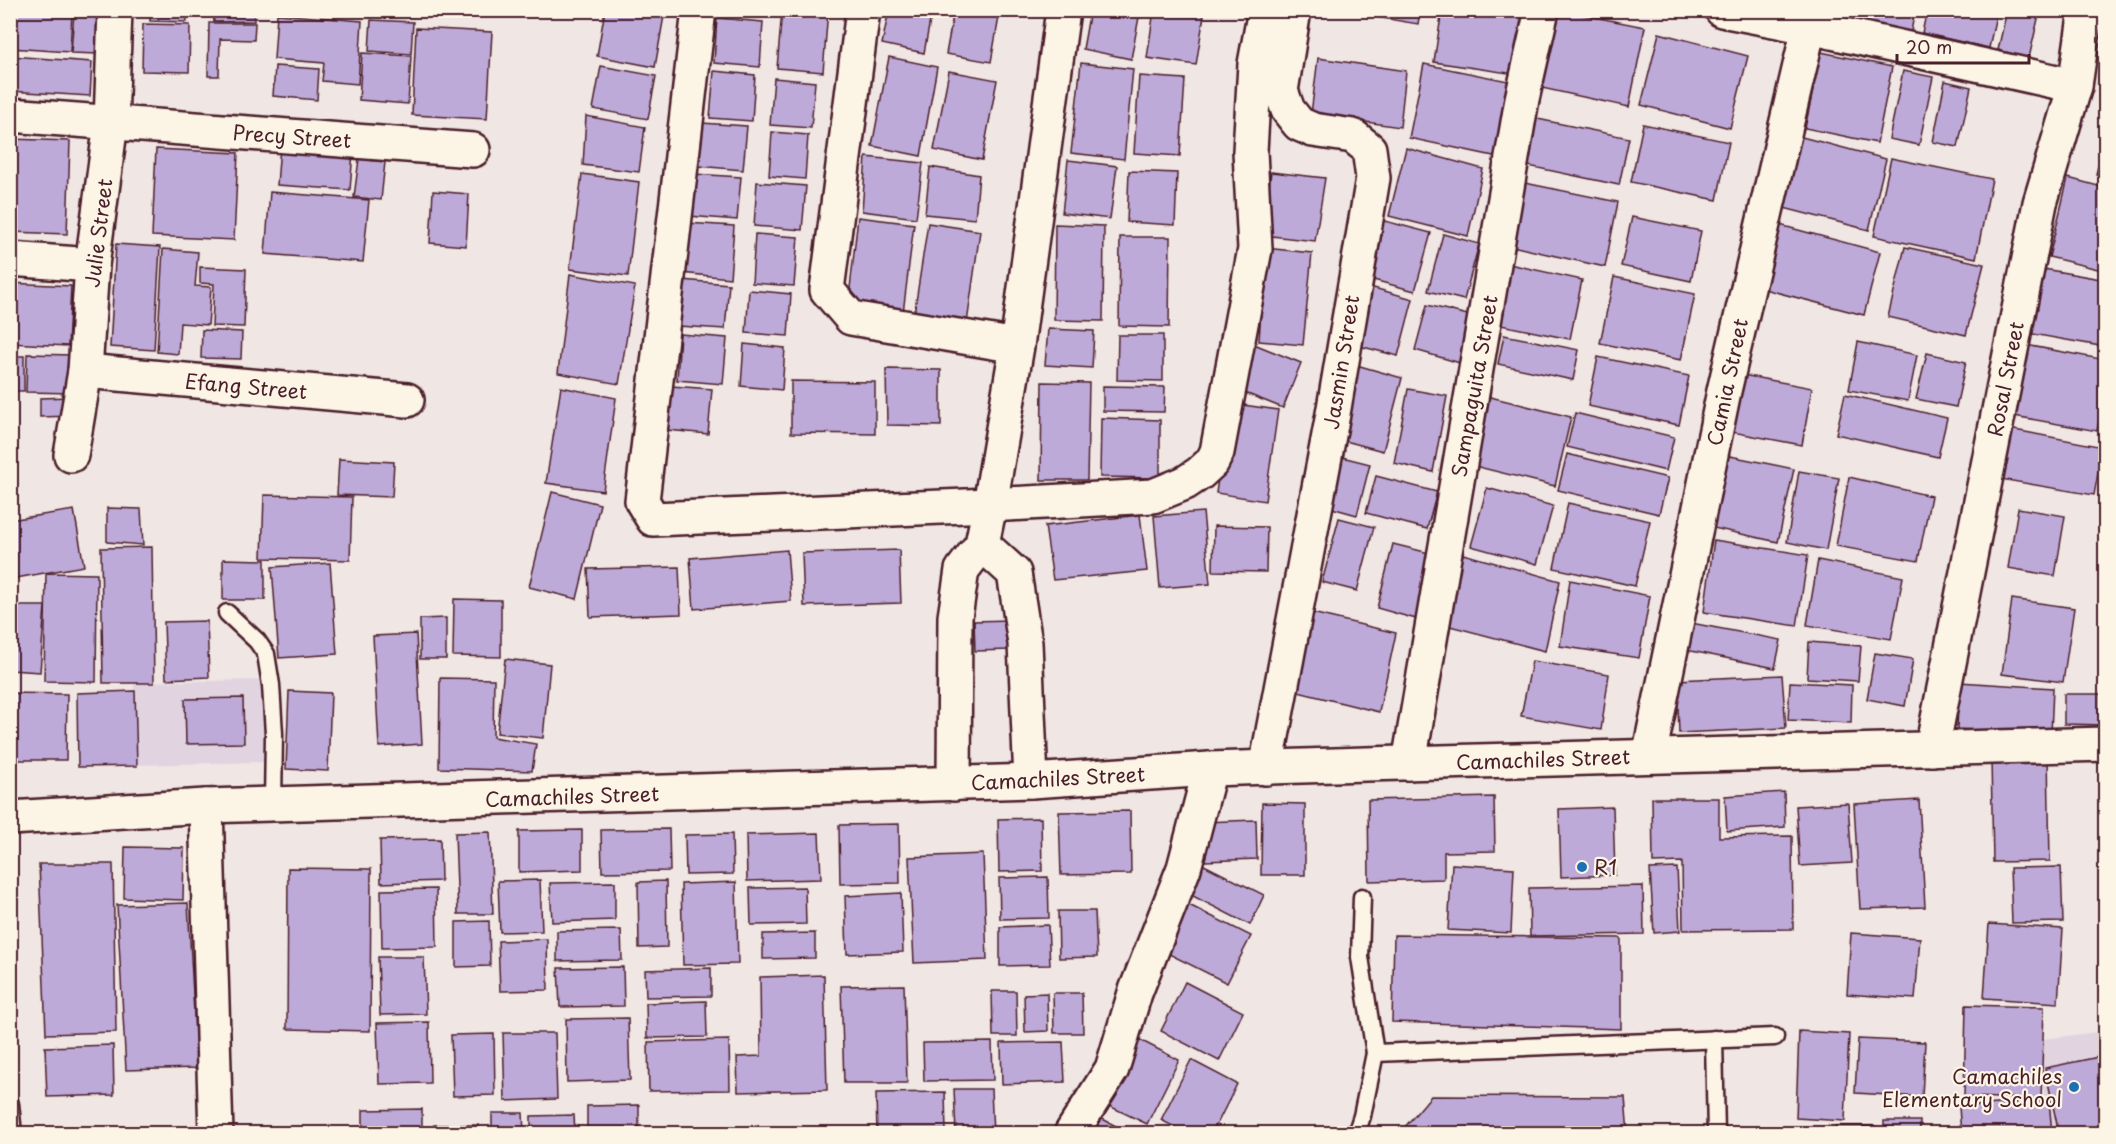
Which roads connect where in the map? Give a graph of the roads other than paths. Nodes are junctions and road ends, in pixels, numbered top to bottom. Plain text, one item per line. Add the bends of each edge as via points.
1 (115, 10) edge
2 (699, 10) edge
3 (863, 10) edge
4 (1063, 10) edge
5 (1265, 10) edge
6 (1294, 10) edge
7 (1542, 10) edge
8 (1722, 10) edge
9 (2086, 10) edge
10 (1811, 19) edge
11 (2074, 86) junction
12 (10, 115) edge
13 (111, 123) junction
14 (473, 150) dead end
15 (10, 259) edge
16 (92, 265) junction
17 (1017, 346) junction
18 (85, 371) junction
19 (407, 400) dead end
20 (71, 455) dead end
21 (990, 505) junction
22 (982, 544) junction
23 (227, 613) dead end
24 (2105, 744) edge
25 (1932, 749) junction
26 (2106, 749) edge
27 (1649, 756) junction
28 (1409, 763) junction
29 (1266, 768) junction
30 (1209, 770) junction
31 (1030, 781) junction
32 (954, 784) junction
33 (273, 805) junction
34 (206, 806) junction
35 (10, 818) edge
36 (1362, 897) dead end
37 (1774, 1037) dead end
38 (1714, 1039) junction
39 (1375, 1053) junction
40 (10, 1104) edge
41 (12, 1134) edge
42 (216, 1134) edge
43 (1071, 1134) edge
44 (1356, 1134) edge
45 (1716, 1134) edge

1 - 13 street, Julie Street
2 - 21 street via 642,501 653,519
3 - 17 street via 827,290 851,318
4 - 17 street
5 - 21 street via 1255,64 1250,151 1255,249 1212,462 1185,483 1153,496
6 - 29 street, Jasmin Street via 1281,91 1288,110 1299,124 1313,130 1353,136 1369,149 1373,178
7 - 28 street, Sampaguita Street via 1522,99
8 - 10 street
9 - 11 street, Rosal Street
10 - 11 street
10 - 27 street, Camia Street via 1724,391
11 - 25 street, Rosal Street via 2040,203
12 - 13 street, Precy Street
13 - 14 street, Precy Street
13 - 16 street, Julie Street
15 - 16 street
16 - 18 street, Julie Street
17 - 21 street
18 - 19 street, Efang Street
18 - 20 street, Julie Street
21 - 22 street
22 - 31 street via 1014,573 1025,643
22 - 32 street via 962,570 955,617
23 - 33 lane via 266,654 274,734
24 - 25 street, Camachiles Street
24 - 26 street
25 - 27 street, Camachiles Street
27 - 28 street, Camachiles Street
28 - 29 street, Camachiles Street
29 - 30 street, Camachiles Street
30 - 31 street, Camachiles Street
30 - 43 street via 1185,868 1135,993 1112,1069
31 - 32 street, Camachiles Street
32 - 33 street, Camachiles Street
33 - 34 street, Camachiles Street
34 - 35 street, Camachiles Street
34 - 42 street
36 - 39 lane via 1360,957
37 - 38 lane
38 - 39 lane
38 - 45 lane
39 - 44 lane
40 - 41 lane

